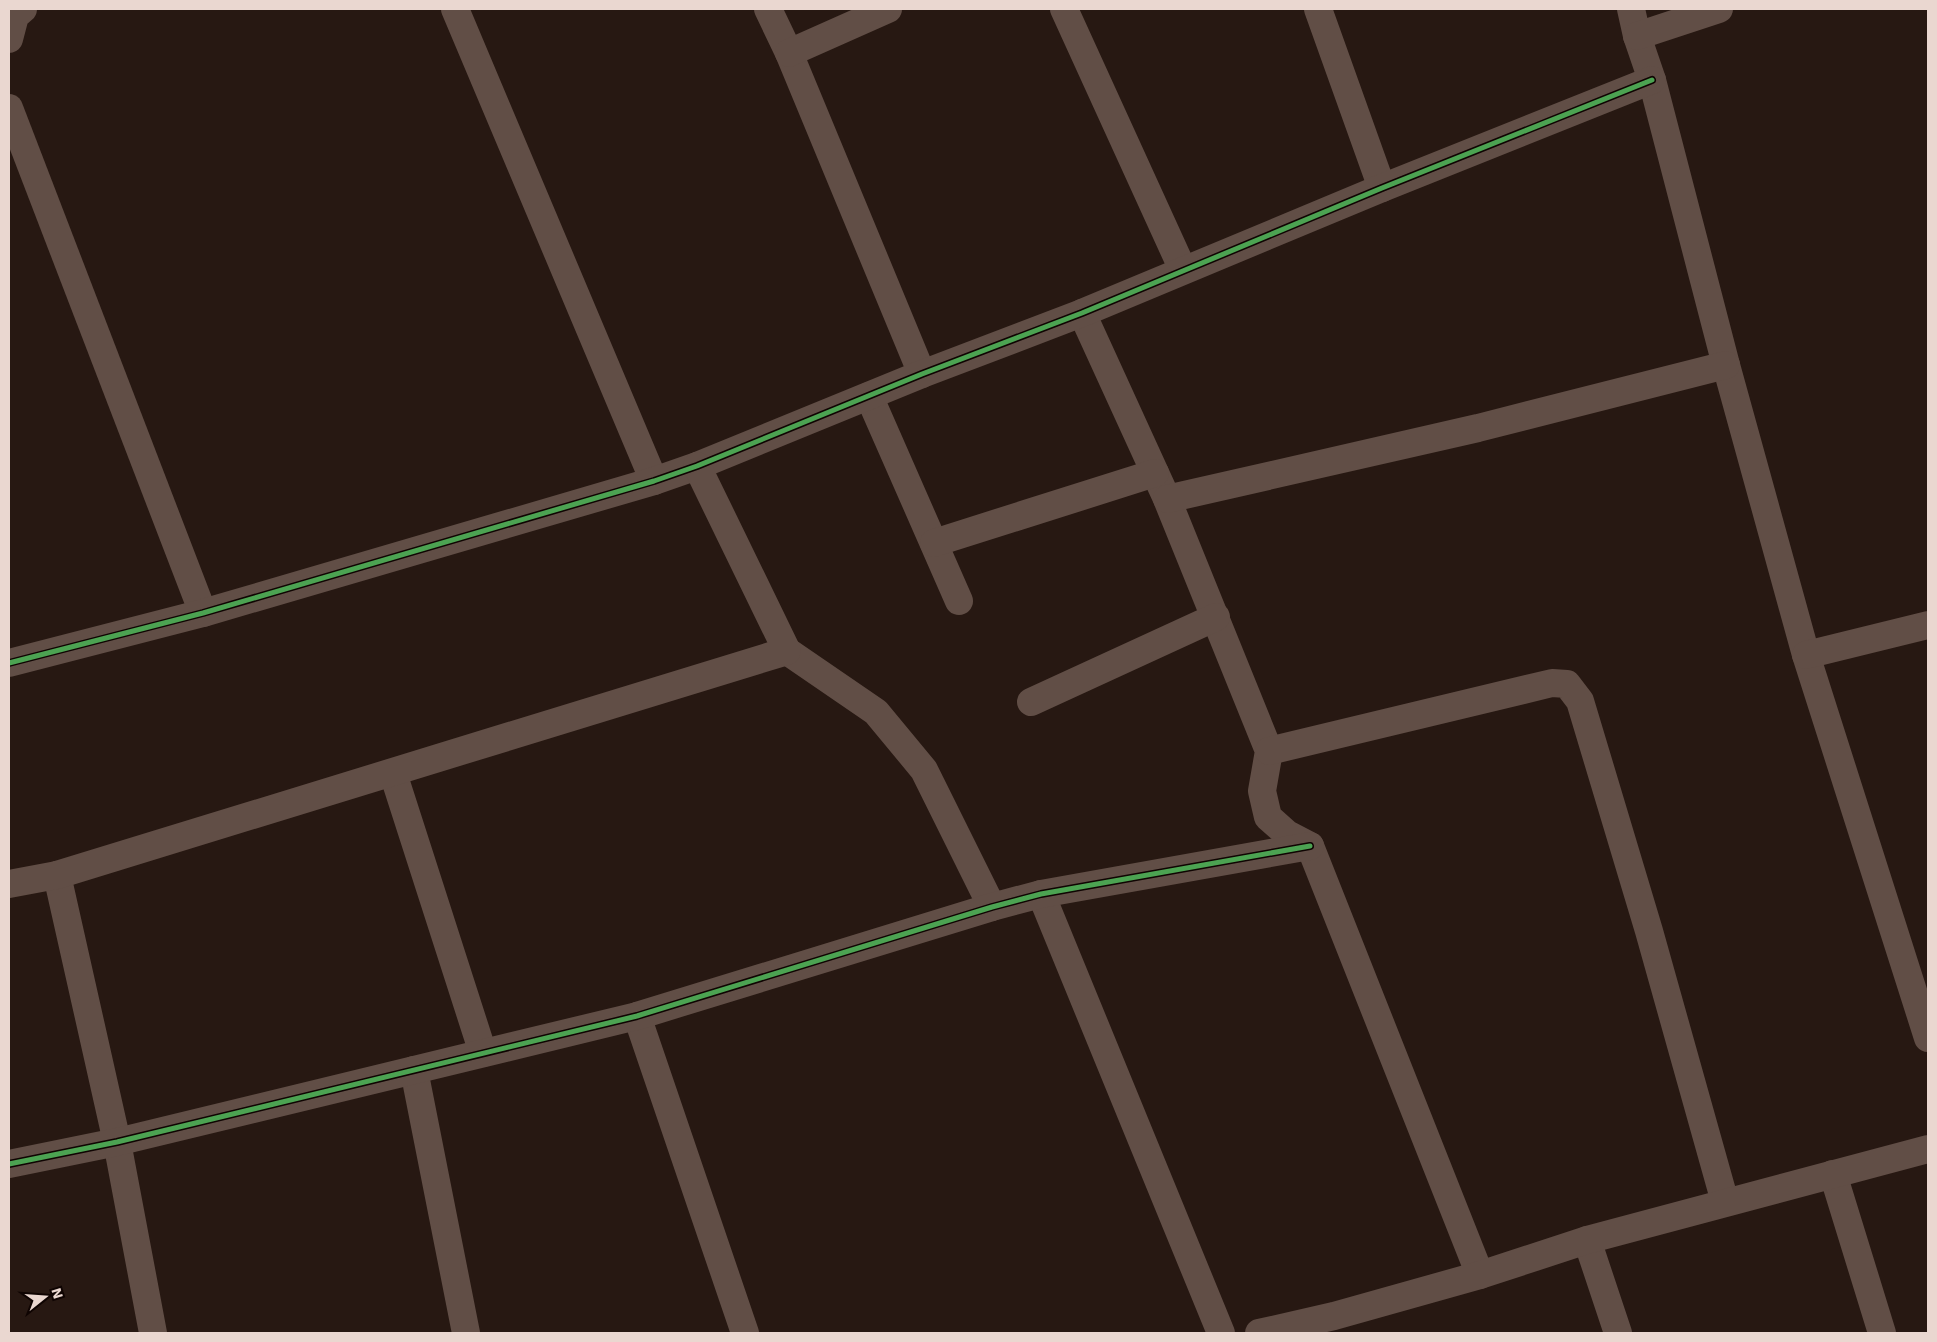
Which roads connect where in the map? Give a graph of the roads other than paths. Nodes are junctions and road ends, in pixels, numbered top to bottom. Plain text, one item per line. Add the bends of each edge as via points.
1 (22, 9) edge
2 (455, 9) edge
3 (768, 9) edge
4 (888, 9) edge
5 (1064, 9) edge
6 (1318, 9) edge
7 (1631, 9) edge
8 (1719, 9) edge
9 (1637, 36) junction
10 (9, 38) edge
11 (789, 53) junction
12 (1652, 80) junction
13 (9, 108) edge
14 (1382, 188) junction
15 (1183, 270) junction
16 (1082, 313) junction
17 (1726, 365) junction
18 (922, 374) junction
19 (869, 396) junction
20 (697, 466) junction
21 (1155, 473) junction
22 (654, 481) junction
23 (1167, 499) junction
24 (934, 543) junction
25 (959, 602) dead end
26 (203, 614) junction
27 (1216, 617) junction
28 (1928, 625) edge
29 (787, 651) junction
30 (1806, 655) junction
31 (9, 663) edge
32 (1031, 702) dead end
33 (1269, 751) junction
34 (393, 773) junction
35 (1310, 846) junction
36 (57, 875) junction
37 (9, 882) edge
38 (1041, 894) junction
39 (992, 907) junction
40 (637, 1016) junction
41 (1928, 1038) edge
42 (483, 1053) junction
43 (414, 1070) junction
44 (117, 1142) junction
45 (1928, 1149) edge
46 (9, 1164) edge
47 (1833, 1174) junction
48 (1725, 1202) junction
49 (1586, 1240) junction
50 (1480, 1275) junction
51 (1337, 1325) edge
52 (153, 1333) edge
53 (466, 1333) edge
54 (745, 1333) edge
55 (1221, 1333) edge
56 (1259, 1333) edge
57 (1618, 1333) edge
58 (1882, 1333) edge

1 - 10 street via 16,16
2 - 22 street
3 - 11 street
4 - 11 street
5 - 15 street
6 - 14 street
7 - 9 street
8 - 9 street
9 - 12 street
11 - 18 street
12 - 14 street
12 - 17 street
13 - 26 street
14 - 15 street
15 - 16 street
16 - 18 street
16 - 21 street
17 - 23 street via 1478,428
17 - 30 street
18 - 19 street
19 - 20 street
19 - 24 street
20 - 22 street
20 - 29 street
21 - 23 street
21 - 24 street
22 - 26 street
23 - 27 street
24 - 25 street
26 - 31 street
27 - 32 street
27 - 33 street
28 - 30 street
29 - 34 street
29 - 39 street via 876,712 924,770
30 - 41 street
33 - 35 street via 1262,791 1268,817 1287,834
33 - 48 street via 1552,683 1567,684 1580,701
34 - 36 street
34 - 42 street
35 - 38 street
35 - 50 street
36 - 37 street
36 - 44 street
38 - 39 street
38 - 55 street
39 - 40 street
40 - 42 street
40 - 54 street
42 - 43 street
43 - 44 street
43 - 53 street
44 - 46 street
44 - 52 street
45 - 47 street
47 - 48 street
47 - 58 street
48 - 49 street
49 - 50 street
49 - 57 street
50 - 51 street
51 - 56 street

